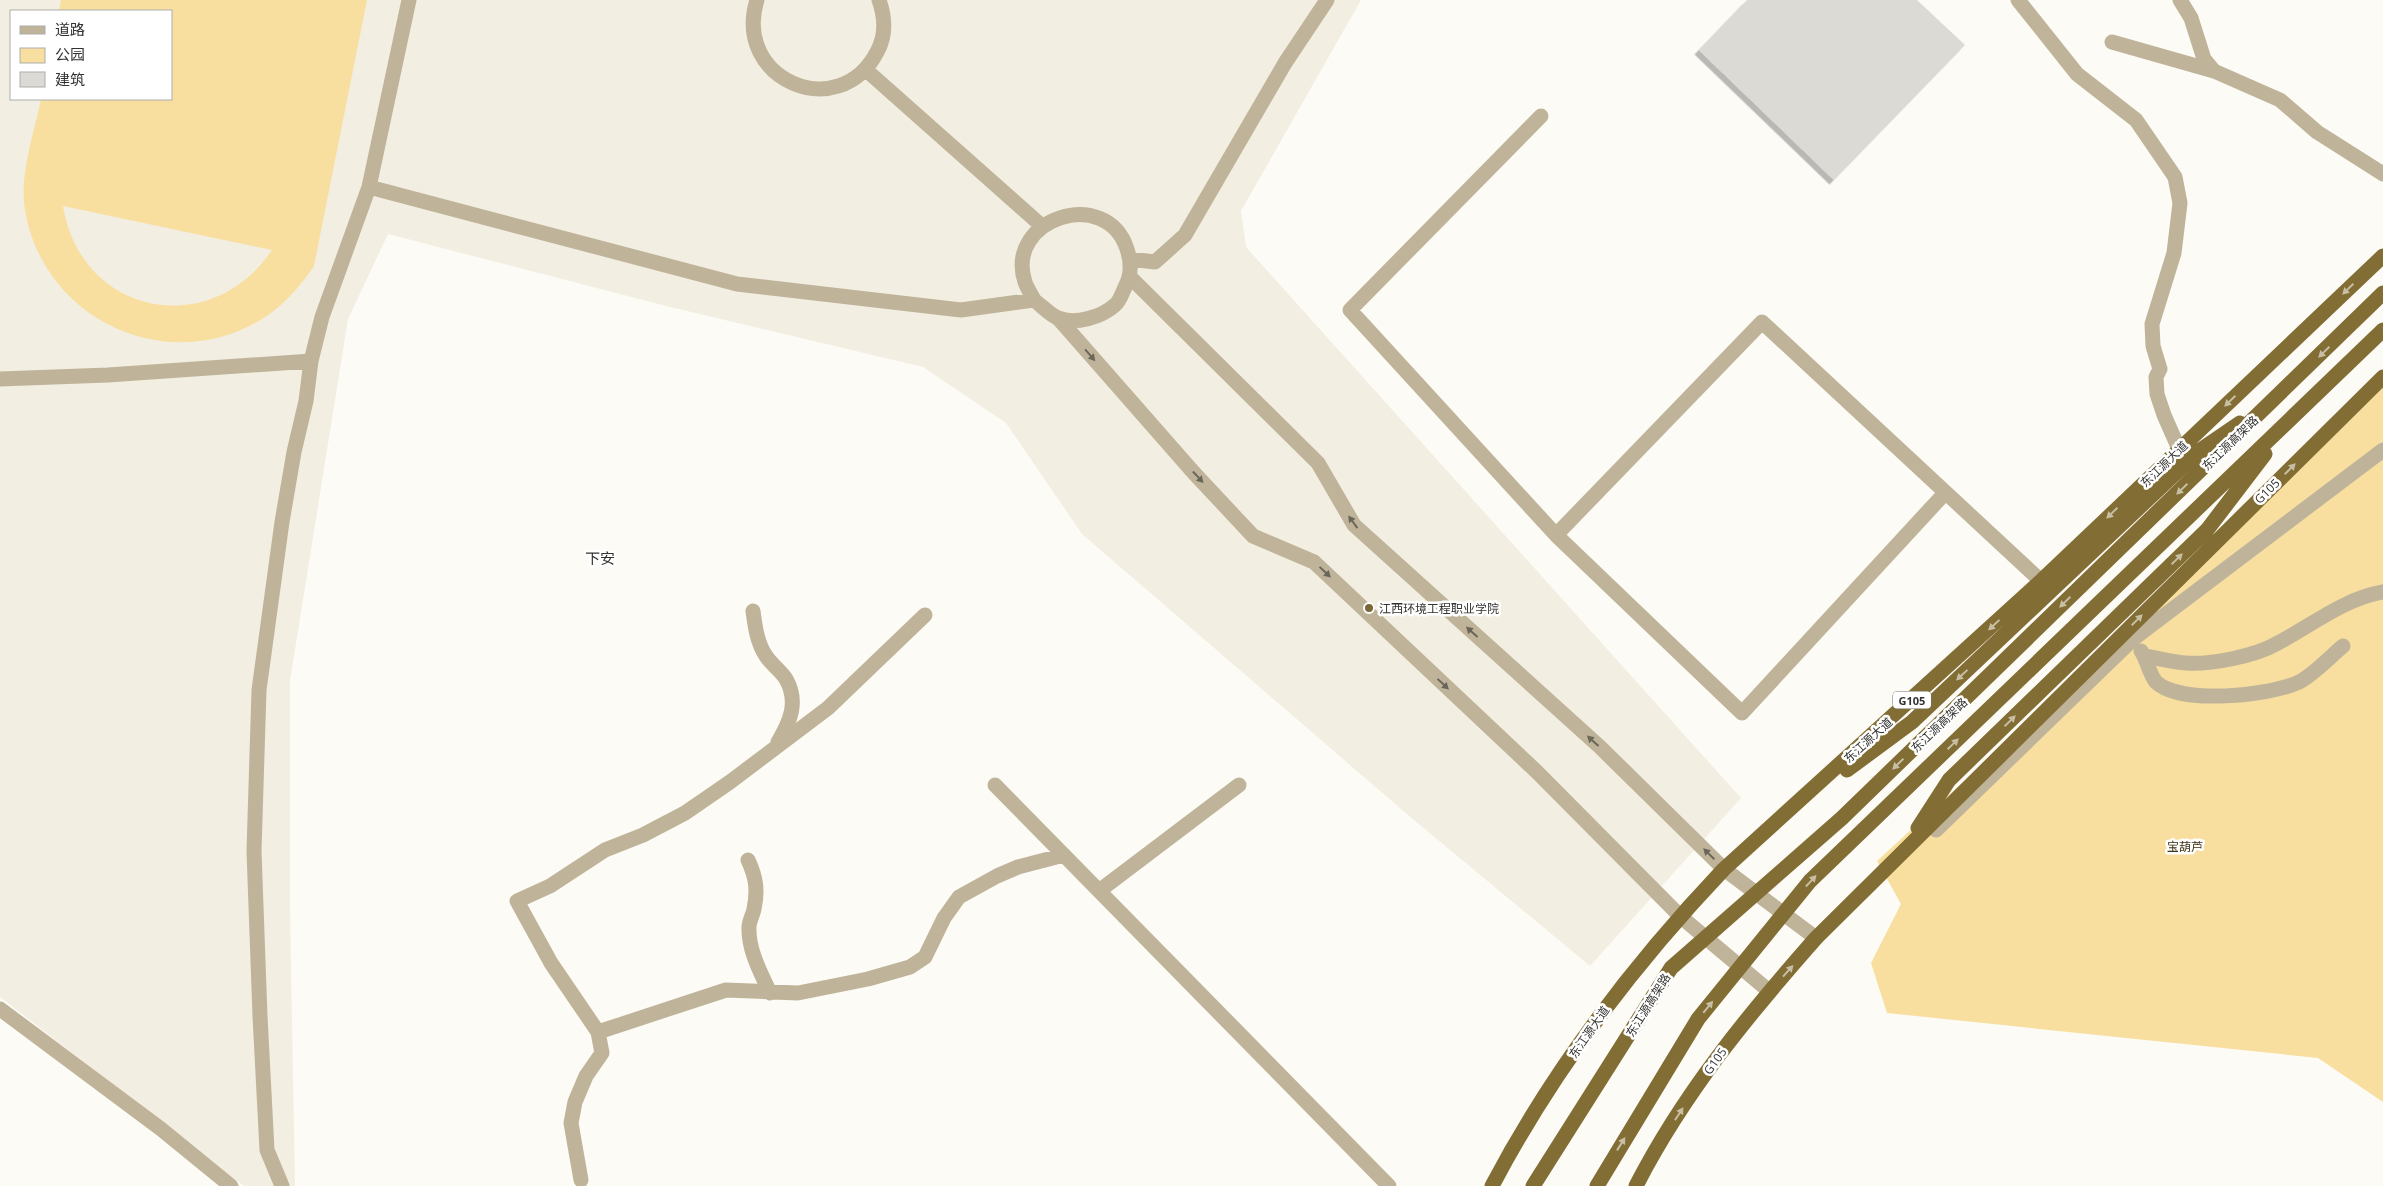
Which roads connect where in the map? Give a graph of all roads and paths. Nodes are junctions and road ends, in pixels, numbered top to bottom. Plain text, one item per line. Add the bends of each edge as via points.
1 (409, 0) edge
2 (757, 0) edge
3 (879, 0) edge
4 (1327, 0) edge
5 (2018, 0) edge
6 (2180, 0) edge
7 (2112, 42) dead end
8 (865, 69) junction
9 (2214, 70) junction
10 (1541, 116) dead end
11 (2383, 174) edge
12 (369, 187) junction
13 (1042, 226) junction
14 (2383, 256) edge
15 (1130, 259) junction
16 (1130, 277) junction
17 (2383, 293) edge
18 (1034, 300) junction
19 (1058, 318) junction
20 (2383, 330) edge
21 (311, 361) junction
22 (2383, 377) edge
23 (0, 379) edge
24 (2274, 400) junction
25 (2292, 417) junction
26 (2179, 449) junction
27 (2383, 450) edge
28 (1945, 493) junction
29 (1556, 536) junction
30 (2041, 581) junction
31 (2383, 592) edge
32 (753, 611) dead end
33 (925, 615) dead end
34 (2133, 639) junction
35 (2344, 646) dead end
36 (2144, 656) junction
37 (773, 749) junction
38 (995, 785) dead end
39 (1239, 785) dead end
40 (1778, 820) junction
41 (1936, 830) dead end
42 (1902, 853) junction
43 (1064, 855) junction
44 (748, 860) dead end
45 (1724, 869) junction
46 (1099, 891) junction
47 (1680, 916) junction
48 (1816, 938) junction
49 (1769, 991) junction
50 (770, 993) junction
51 (0, 1009) edge
52 (598, 1032) junction
53 (581, 1180) dead end
54 (231, 1186) edge
55 (282, 1186) edge
56 (1389, 1186) edge
57 (1492, 1186) edge
58 (1533, 1186) edge
59 (1597, 1186) edge
60 (1636, 1186) edge

1 - 12 street
2 - 8 street via 753,21 757,45 768,66 787,81 810,88 834,87 846,83
3 - 8 street via 883,14 882,38 873,60
4 - 15 street via 1285,63 1185,235 1154,262
5 - 26 street via 2077,74 2136,120 2175,177 2180,203 2174,253 2152,324 2153,346 2160,369 2156,377 2157,394
6 - 9 street via 2191,18 2204,58
7 - 9 street
8 - 13 street
9 - 11 street via 2280,100 2317,132
10 - 29 street via 1350,310
12 - 18 street via 737,284 960,310
12 - 21 street via 322,317
13 - 15 street via 1059,217 1078,214 1096,217 1112,227 1124,241
13 - 18 street via 1029,242 1023,261 1025,281
14 -> 26 highway, 东江源大道 / G105
15 - 16 street
16 - 19 street via 1116,305 1089,320
45 -> 16 street via 1600,747 1354,525 1318,463
17 -> 24 highway, 东江源高架路
18 - 19 street
19 -> 47 street via 1253,536 1314,562 1536,771
20 - 25 highway, 东江源高架路
21 - 23 street
21 - 55 street via 282,522 258,700 254,851 260,1016 267,1150
42 -> 22 highway, G105 / G105
24 -> 40 highway via 2199,451 1912,722
24 -> 58 highway, 东江源高架路 via 1842,818 1671,968
42 -> 25 highway via 1950,780 2207,530
59 -> 25 highway, 东江源高架路 via 1698,1019 1810,881
26 -> 30 highway, 东江源大道 / G105
27 - 34 street
28 - 29 street via 1762,322
28 - 29 street via 1742,713
28 - 30 street
30 -> 40 highway, 东江源大道 / G105
31 - 36 street via 2329,612 2274,646 2252,653 2187,663
32 - 37 street via 765,655 786,679 792,699 791,720
33 - 37 street via 828,708
34 - 36 street
34 - 41 street
35 - 36 street via 2298,682 2235,696 2176,693 2156,681
37 - 52 street via 685,813 605,850 550,886 517,901 551,963
38 - 43 street
39 - 46 street
40 - 45 highway, 东江源大道 / G105
42 - 48 highway, G105 / G105
43 - 46 street
43 - 50 street via 1018,867 959,897 944,918 925,957 910,967 821,989
44 - 50 street via 756,879 749,926 751,940 755,959
45 - 47 highway, 东江源大道 / G105
45 - 48 street
46 - 56 street
47 - 49 street
47 - 57 highway, 东江源大道 / G105 via 1624,983 1557,1077
49 -> 48 highway, G105 / G105
60 -> 49 highway, G105 / G105 via 1712,1064
50 - 52 street via 726,990
51 - 54 street via 161,1129
52 - 53 street via 602,1053 586,1076 571,1123

